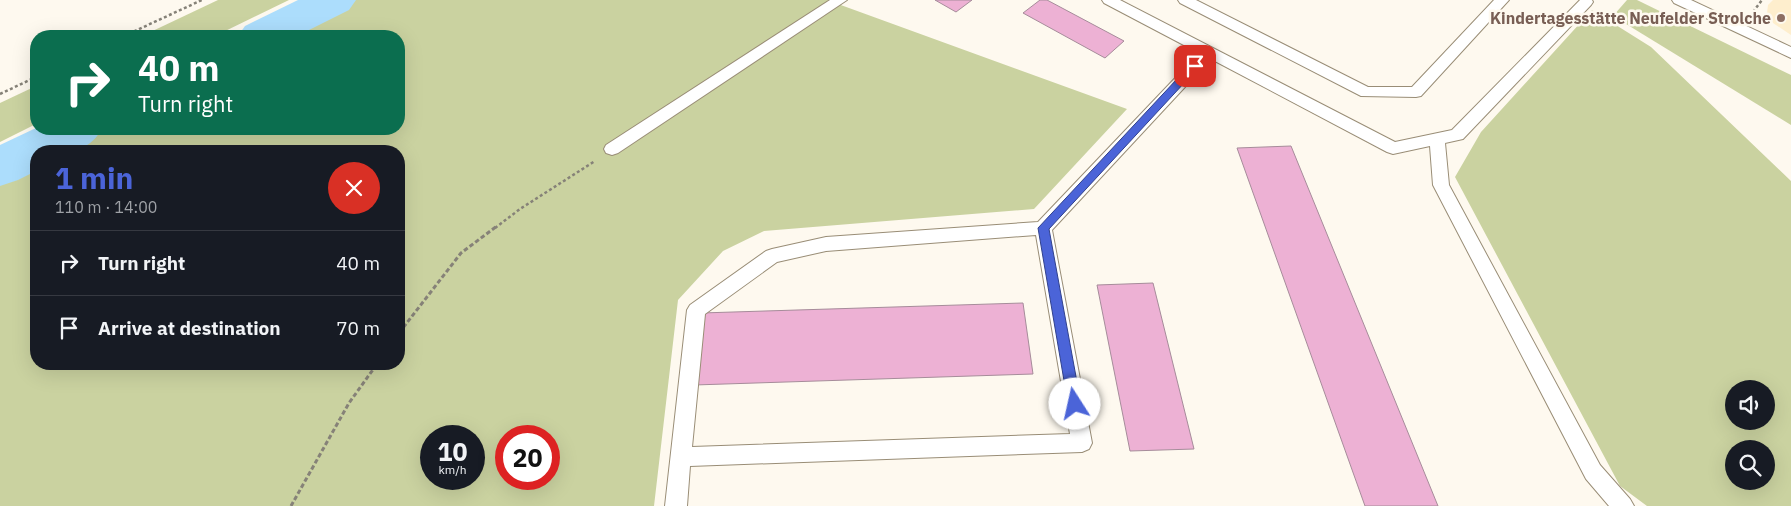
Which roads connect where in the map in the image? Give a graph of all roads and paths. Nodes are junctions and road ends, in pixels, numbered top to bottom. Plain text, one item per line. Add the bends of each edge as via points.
1 (202, 0) edge
2 (840, 0) edge
3 (1109, 0) edge
4 (1185, 0) edge
5 (1502, 0) edge
6 (1679, 0) edge
7 (1762, 0) edge
8 (1585, 1) edge
9 (1749, 18) dead end
10 (137, 30) edge
11 (1208, 53) junction
12 (1791, 53) edge
13 (30, 80) edge
14 (0, 94) edge
15 (1437, 140) junction
16 (612, 149) joint
17 (1043, 228) junction
18 (405, 325) edge
19 (373, 370) edge
20 (681, 457) junction
21 (291, 506) edge
22 (676, 506) edge
23 (1623, 506) edge

1 - 10 path
2 - 16 lane
3 - 11 lane
4 - 5 lane via 1366,92 1416,92
6 - 12 lane
7 - 9 path
8 - 15 lane via 1457,135
11 - 15 lane via 1393,148
11 - 17 lane
13 - 14 path
15 - 23 lane via 1441,185 1593,472
16 - 18 path via 520,209 461,253
17 - 20 lane via 826,244 772,256 696,310
17 - 20 lane via 1082,443
19 - 21 path via 349,403
20 - 22 lane

